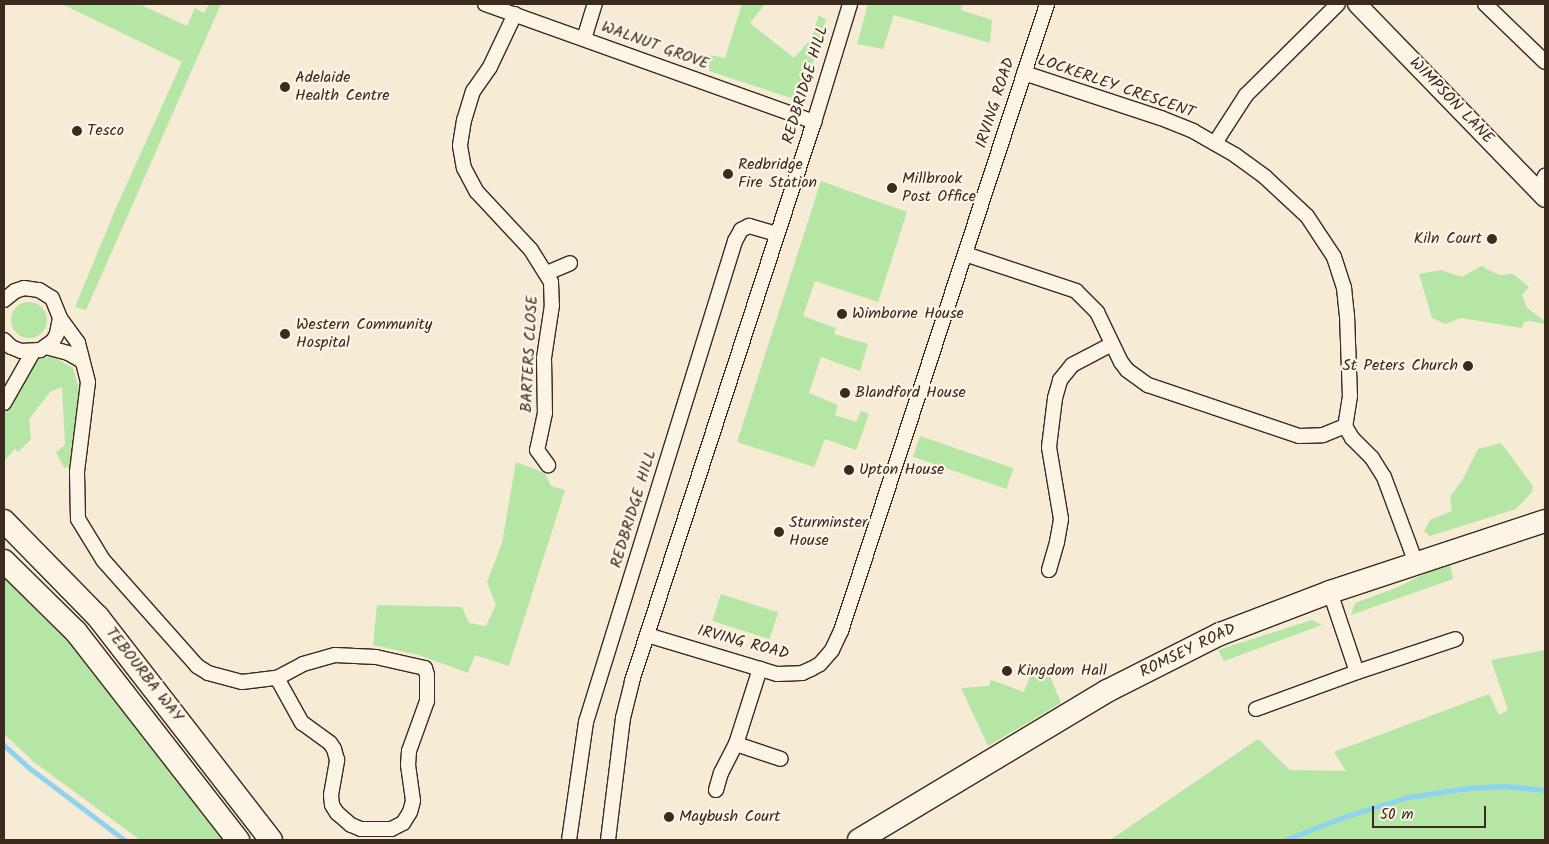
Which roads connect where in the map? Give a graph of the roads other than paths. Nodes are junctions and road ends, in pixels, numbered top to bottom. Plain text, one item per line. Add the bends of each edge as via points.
1 (485, 4) edge
2 (595, 4) edge
3 (850, 4) edge
4 (1047, 4) edge
5 (1338, 4) edge
6 (1357, 4) edge
7 (1485, 4) edge
8 (515, 14) junction
9 (584, 39) junction
10 (1545, 62) edge
11 (1024, 73) junction
12 (814, 122) junction
13 (1214, 143) junction
14 (1543, 188) edge
15 (778, 234) junction
16 (964, 254) junction
17 (570, 263) dead end
18 (547, 273) junction
19 (4, 300) edge
20 (60, 318) junction
21 (4, 340) edge
22 (1112, 344) junction
23 (40, 349) junction
24 (82, 361) junction
25 (4, 403) edge
26 (1345, 426) junction
27 (548, 465) dead end
28 (4, 521) edge
29 (1545, 521) edge
30 (4, 560) edge
31 (1416, 563) junction
32 (1049, 570) dead end
33 (1330, 592) junction
34 (647, 634) junction
35 (1456, 639) dead end
36 (760, 669) junction
37 (1357, 672) junction
38 (277, 678) junction
39 (1256, 710) dead end
40 (736, 744) junction
41 (781, 759) dead end
42 (716, 790) dead end
43 (238, 840) edge
44 (271, 840) edge
45 (570, 840) edge
46 (608, 840) edge
47 (859, 840) edge

1 - 8 street, WALNUT GROVE
2 - 9 street
3 - 12 street, REDBRIDGE HILL
4 - 11 street, IRVING ROAD
5 - 13 street via 1246,95
6 - 14 street, WIMPSON LANE
7 - 10 street
8 - 9 street, WALNUT GROVE
8 - 18 street, BARTERS CLOSE via 490,67 473,91 460,146 464,168 476,192 531,250
9 - 12 street, WALNUT GROVE
11 - 13 street, LOCKERLEY CRESCENT via 1162,118
11 - 16 street, IRVING ROAD
12 - 15 street, REDBRIDGE HILL
13 - 26 street, LOCKERLEY CRESCENT via 1285,193 1307,216 1334,257 1348,315 1350,396
15 - 34 street, REDBRIDGE HILL
15 - 45 street, REDBRIDGE HILL via 749,226 741,230 735,241 586,722
16 - 22 street via 1076,291 1097,312
16 - 36 street, IRVING ROAD via 837,642 820,664 802,673 777,674
17 - 18 street
18 - 27 street, BARTERS CLOSE via 551,282 552,305 544,358 545,413 537,450
19 - 20 street via 24,288 39,290 52,298
20 - 23 street via 57,334
20 - 24 street via 78,343
21 - 23 street via 16,350
22 - 26 street via 1127,370 1160,390 1299,436 1323,435
22 - 32 street via 1072,365 1059,382 1054,398 1049,447 1061,519
23 - 24 street via 68,354
23 - 25 street
24 - 38 street via 88,382 76,497 78,519 84,532 103,560 197,666 208,673 242,682
26 - 31 street via 1384,477
28 - 44 main road, TEBOURBA WAY via 98,617
29 - 31 main road, ROMSEY ROAD
30 - 43 main road, TEBOURBA WAY via 76,632
31 - 33 main road, ROMSEY ROAD
33 - 37 street
33 - 47 main road, ROMSEY ROAD via 1220,634 1108,691
34 - 36 street, IRVING ROAD
34 - 46 street, REDBRIDGE HILL via 623,718
35 - 37 street
36 - 40 street
37 - 39 street
38 - 38 street via 303,664 335,655 376,657 425,668 427,701 408,765 413,801 403,823 391,829 361,829 337,813 331,795 337,760 334,749 302,723
40 - 41 street
40 - 42 street

